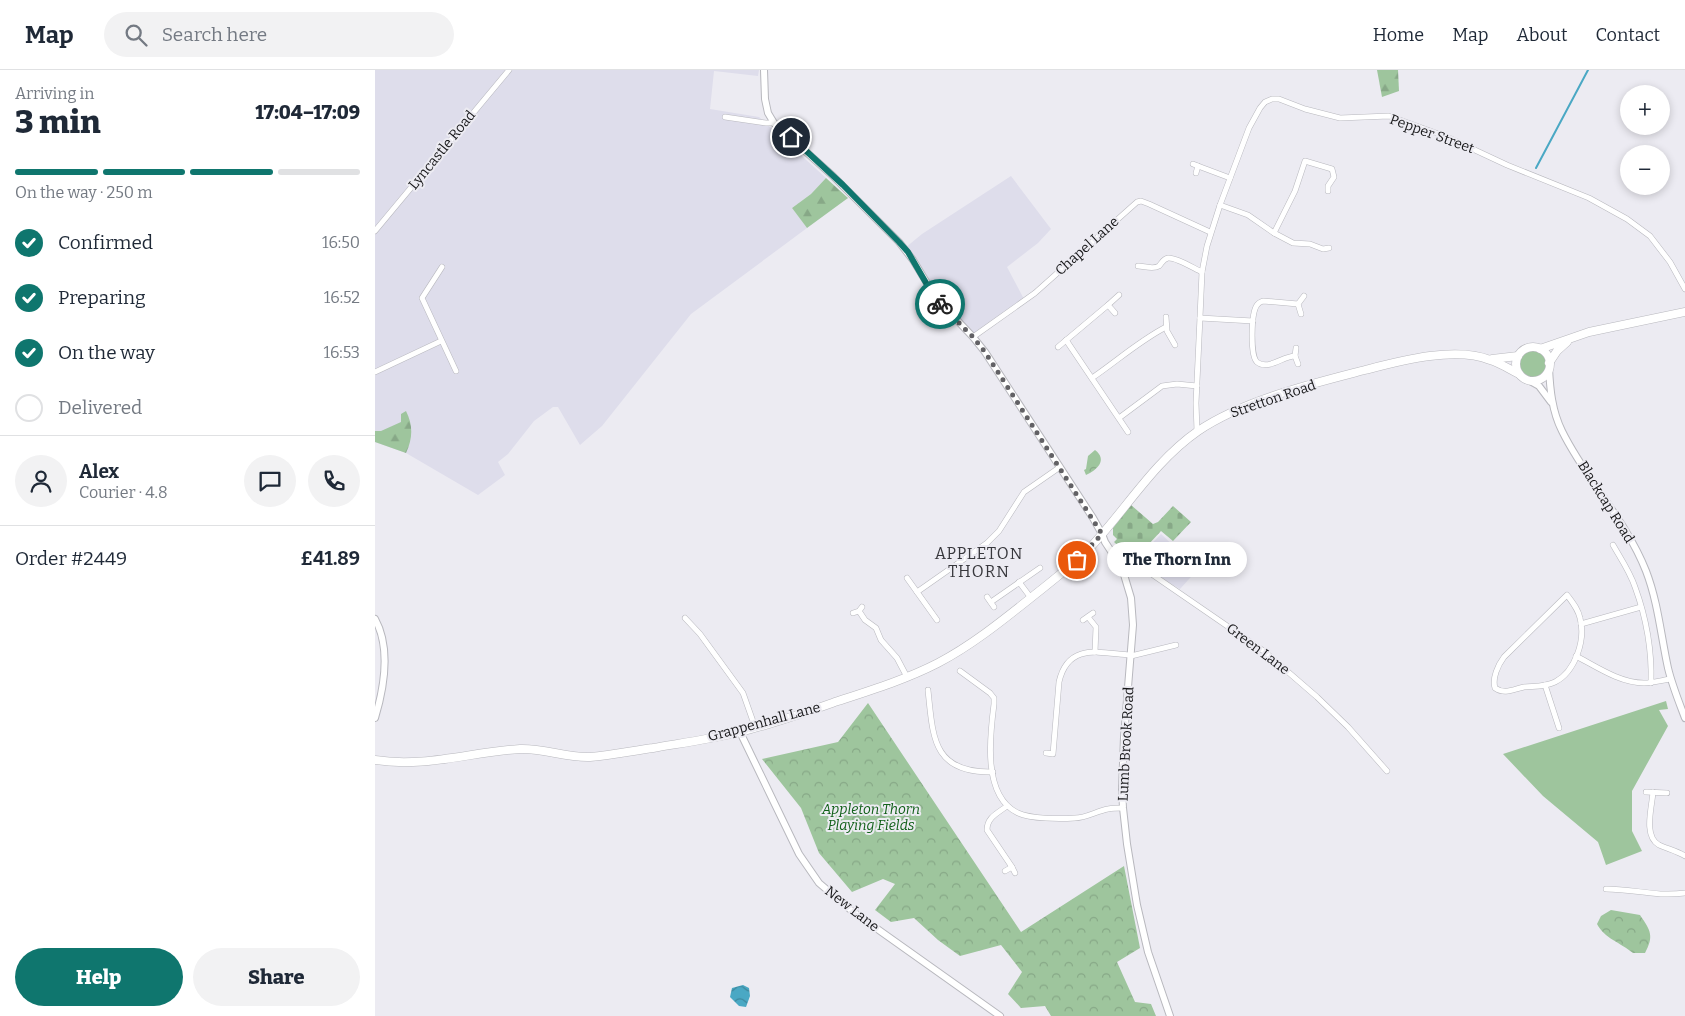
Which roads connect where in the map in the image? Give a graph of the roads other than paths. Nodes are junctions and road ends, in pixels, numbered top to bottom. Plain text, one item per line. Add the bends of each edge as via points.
1 (509, 70) edge
2 (765, 70) edge
3 (725, 117) dead end
4 (774, 122) junction
5 (1196, 173) dead end
6 (1230, 178) junction
7 (1328, 191) dead end
8 (1220, 205) junction
9 (375, 231) edge
10 (1210, 232) junction
11 (1274, 233) junction
12 (1330, 248) dead end
13 (1138, 266) dead end
14 (442, 267) dead end
15 (1202, 272) junction
16 (1685, 289) edge
17 (1119, 295) dead end
18 (1303, 296) dead end
19 (1298, 304) junction
20 (1108, 305) junction
21 (1685, 312) edge
22 (1115, 313) dead end
23 (1301, 314) dead end
24 (1166, 317) dead end
25 (1200, 318) junction
26 (1253, 322) junction
27 (1166, 327) junction
28 (973, 337) junction
29 (1573, 338) junction
30 (1066, 340) junction
31 (441, 341) junction
32 (1175, 345) dead end
33 (1058, 347) dead end
34 (1296, 348) dead end
35 (1540, 349) junction
36 (1295, 356) junction
37 (1518, 356) junction
38 (1490, 360) junction
39 (1297, 364) dead end
40 (1549, 366) junction
41 (456, 371) dead end
42 (375, 372) edge
43 (1519, 374) junction
44 (1091, 378) junction
45 (1530, 381) junction
46 (1197, 386) junction
47 (1552, 403) junction
48 (1119, 418) junction
49 (1128, 432) dead end
50 (1197, 432) junction
51 (1060, 467) junction
52 (1102, 534) junction
53 (1613, 545) dead end
54 (1112, 551) junction
55 (1040, 568) dead end
56 (907, 578) dead end
57 (1019, 582) junction
58 (917, 592) junction
59 (987, 597) dead end
60 (1031, 598) junction
61 (991, 602) junction
62 (994, 607) dead end
63 (1641, 607) junction
64 (853, 614) dead end
65 (1088, 617) dead end
66 (375, 618) edge
67 (685, 618) dead end
68 (937, 620) dead end
69 (1581, 624) junction
70 (1177, 645) dead end
71 (1095, 652) junction
72 (1131, 655) junction
73 (1576, 656) junction
74 (960, 671) dead end
75 (907, 677) junction
76 (1671, 679) junction
77 (1651, 683) junction
78 (1545, 685) junction
79 (927, 689) dead end
80 (375, 718) edge
81 (1685, 718) edge
82 (755, 727) junction
83 (1559, 728) dead end
84 (740, 732) junction
85 (1046, 753) dead end
86 (375, 760) edge
87 (1387, 771) dead end
88 (993, 772) junction
89 (1646, 792) dead end
90 (1653, 792) junction
91 (1667, 793) dead end
92 (1007, 806) junction
93 (1123, 808) junction
94 (1685, 856) edge
95 (1012, 867) junction
96 (1005, 871) dead end
97 (1015, 873) dead end
98 (1606, 889) dead end
99 (1685, 893) edge
100 (1000, 1016) edge
101 (1169, 1016) edge

1 - 9 street, Lyncastle Road
2 - 4 street via 765,99
3 - 4 street via 766,124
4 - 28 street, Lumb Brook Road via 908,252 939,303
5 - 6 street via 1195,165
6 - 8 street, Pepper Street
6 - 16 street, Pepper Street via 1249,128 1260,108 1271,99 1340,118 1389,116 1447,137 1612,210 1650,236
7 - 11 street via 1335,170 1305,161 1295,192
8 - 10 street, Pepper Street
8 - 11 street via 1248,215
10 - 15 street, Pepper Street
10 - 28 street, Chapel Lane via 1149,204 1137,202 1035,293
11 - 12 street via 1293,243
13 - 15 street via 1154,268 1169,258
14 - 31 street via 422,298
15 - 25 street, Pepper Street
17 - 20 street
18 - 19 street
19 - 23 street
19 - 26 street via 1259,302
20 - 22 street
20 - 30 street
21 - 29 main road
24 - 27 street
25 - 26 street
25 - 46 street, Pepper Street
26 - 36 street via 1253,353 1259,364 1269,365
27 - 32 street
27 - 44 street
28 - 51 street, Lumb Brook Road
29 - 35 main road
29 - 40 main road via 1557,351
30 - 33 street
30 - 44 street
31 - 41 street
31 - 42 street
34 - 36 street
35 - 37 main road via 1531,347
35 - 40 main road via 1548,358
36 - 39 street
37 - 38 main road, Stretton Road
37 - 43 main road
38 - 43 main road, Stretton Road
38 - 50 main road, Stretton Road via 1446,355 1383,366 1252,404 1211,422
40 - 45 main road via 1544,376
40 - 47 street, Blackcap Road
43 - 45 main road
44 - 48 street
45 - 47 street, Blackcap Road via 1539,386
46 - 48 street via 1165,385
46 - 50 street, Pepper Street
47 - 76 street, Blackcap Road via 1561,430 1622,523 1646,571
48 - 49 street
50 - 52 main road, Stretton Road via 1139,487
51 - 52 street, Lumb Brook Road
51 - 58 street via 1024,492 999,531 987,543
52 - 54 street, Lumb Brook Road
52 - 60 main road, Grappenhall Lane
53 - 63 street via 1635,586
54 - 72 street, Lumb Brook Road via 1122,568 1131,598
54 - 87 street, Green Lane via 1118,550 1265,652 1348,727
55 - 57 street
56 - 58 street
57 - 60 street
57 - 61 street
58 - 68 street
59 - 61 street
60 - 75 main road, Grappenhall Lane via 966,646
61 - 62 street
63 - 69 street
63 - 77 street via 1650,646
64 - 75 street via 860,609 865,620 877,630 881,640 897,658
65 - 71 street via 1096,627
66 - 80 street via 383,645 384,680
67 - 82 street via 743,693
69 - 73 street via 1582,636
69 - 78 street via 1578,611 1567,595 1504,657 1494,685 1503,692
70 - 72 street
71 - 72 street
71 - 85 street via 1074,656 1061,672 1053,754
72 - 93 street, Lumb Brook Road via 1124,737
73 - 77 street via 1620,678
73 - 78 street via 1561,678
74 - 88 street via 993,698 990,740
75 - 82 main road, Grappenhall Lane
76 - 77 street
76 - 81 street, Blackcap Road
78 - 83 street
79 - 88 street via 938,747 943,756 964,769
82 - 84 main road, Grappenhall Lane
84 - 86 main road, Grappenhall Lane via 593,756 571,757 519,749 421,763
84 - 100 street, New Lane via 799,854 819,883 852,911
88 - 92 street via 999,796
89 - 90 street
90 - 91 street
90 - 94 street via 1652,838 1657,844
92 - 93 street via 1027,816 1074,818
92 - 95 street via 990,818 987,830
93 - 101 street, Lumb Brook Road via 1137,905
95 - 96 street
95 - 97 street
98 - 99 street via 1656,895

